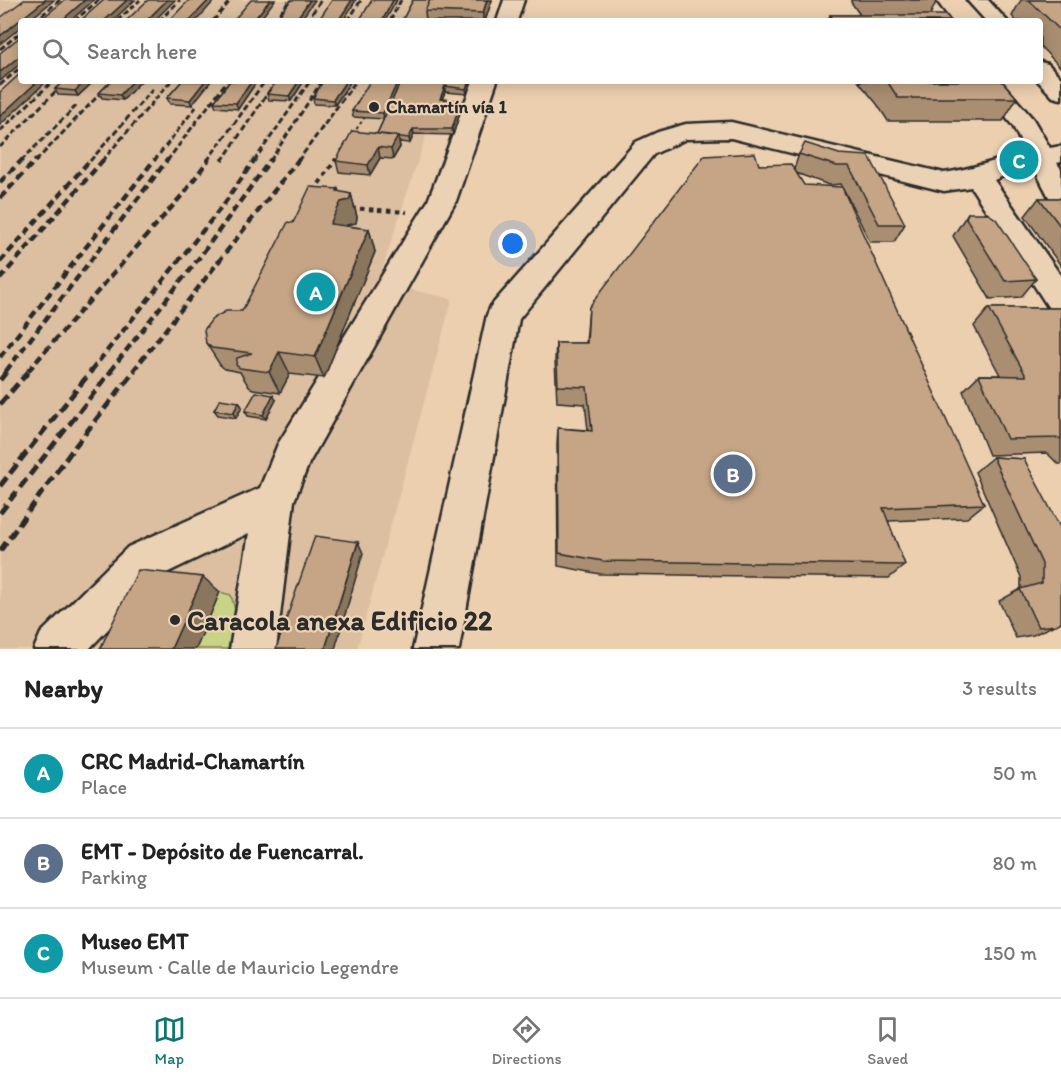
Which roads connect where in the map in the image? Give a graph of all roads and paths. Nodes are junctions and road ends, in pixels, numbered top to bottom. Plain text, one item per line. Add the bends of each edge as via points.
1 (514, 0) edge
2 (922, 0) edge
3 (977, 0) edge
4 (508, 18) edge
5 (937, 18) edge
6 (994, 18) edge
7 (1043, 72) edge
8 (484, 84) edge
9 (991, 84) edge
10 (1061, 92) edge
11 (365, 117) edge
12 (1051, 156) edge
13 (978, 177) junction
14 (312, 195) edge
15 (1061, 195) edge
16 (349, 207) edge
17 (434, 215) junction
18 (1061, 301) edge
19 (274, 501) junction
20 (57, 649) edge
21 (253, 649) edge
22 (436, 649) edge

1 - 4 street
2 - 5 street
3 - 6 street
7 - 10 street
8 - 17 street
9 - 12 street
11 - 14 path
12 - 13 street via 1003,166
12 - 15 street
13 - 18 street
13 - 22 street via 944,182 731,130 698,129 670,135 645,148 503,315
16 - 17 path
17 - 19 street via 292,456
19 - 20 street via 143,562
19 - 21 street

